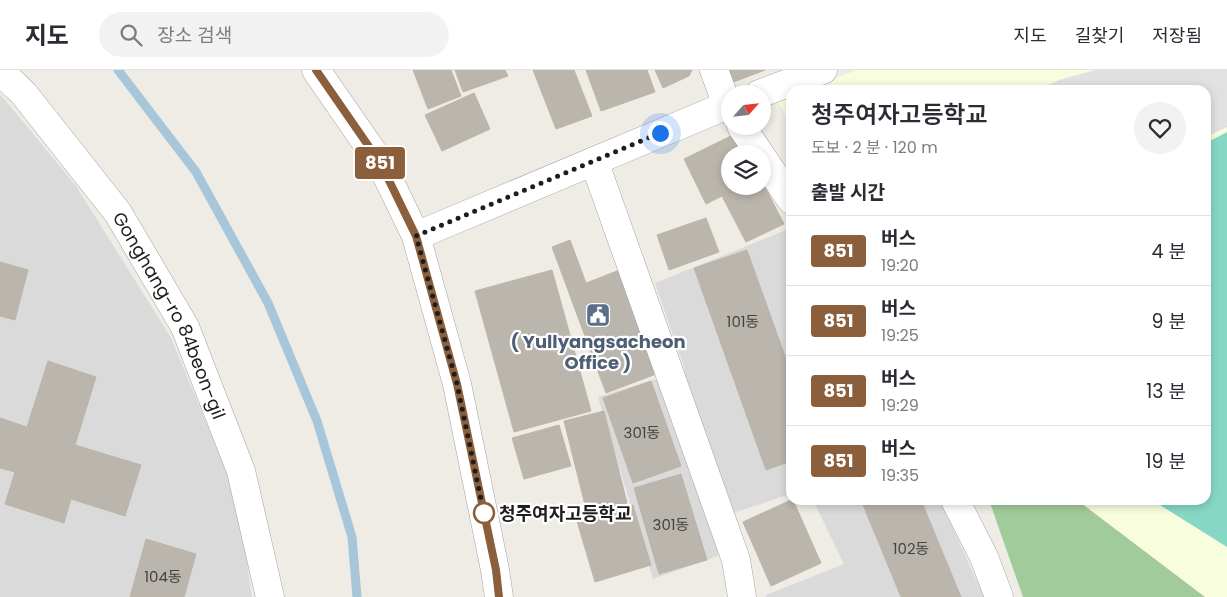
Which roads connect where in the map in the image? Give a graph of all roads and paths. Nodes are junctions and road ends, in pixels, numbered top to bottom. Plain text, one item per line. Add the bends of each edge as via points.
1 (316, 70) edge
2 (714, 70) edge
3 (823, 70) edge
4 (0, 71) edge
5 (721, 86) edge
6 (771, 90) edge
7 (721, 116) edge
8 (594, 161) junction
9 (771, 170) edge
10 (786, 193) edge
11 (416, 236) junction
12 (958, 505) edge
13 (270, 597) edge
14 (499, 597) edge
15 (742, 597) edge
16 (999, 597) edge

1 - 11 street via 381,164
2 - 5 street
3 - 6 street
4 - 13 street, Gonghang-ro 84beon-gil via 24,94 118,213 185,327 241,471
7 - 8 street
8 - 11 street
8 - 15 street via 736,560
9 - 10 street
11 - 14 street via 457,384
12 - 16 street via 984,556

